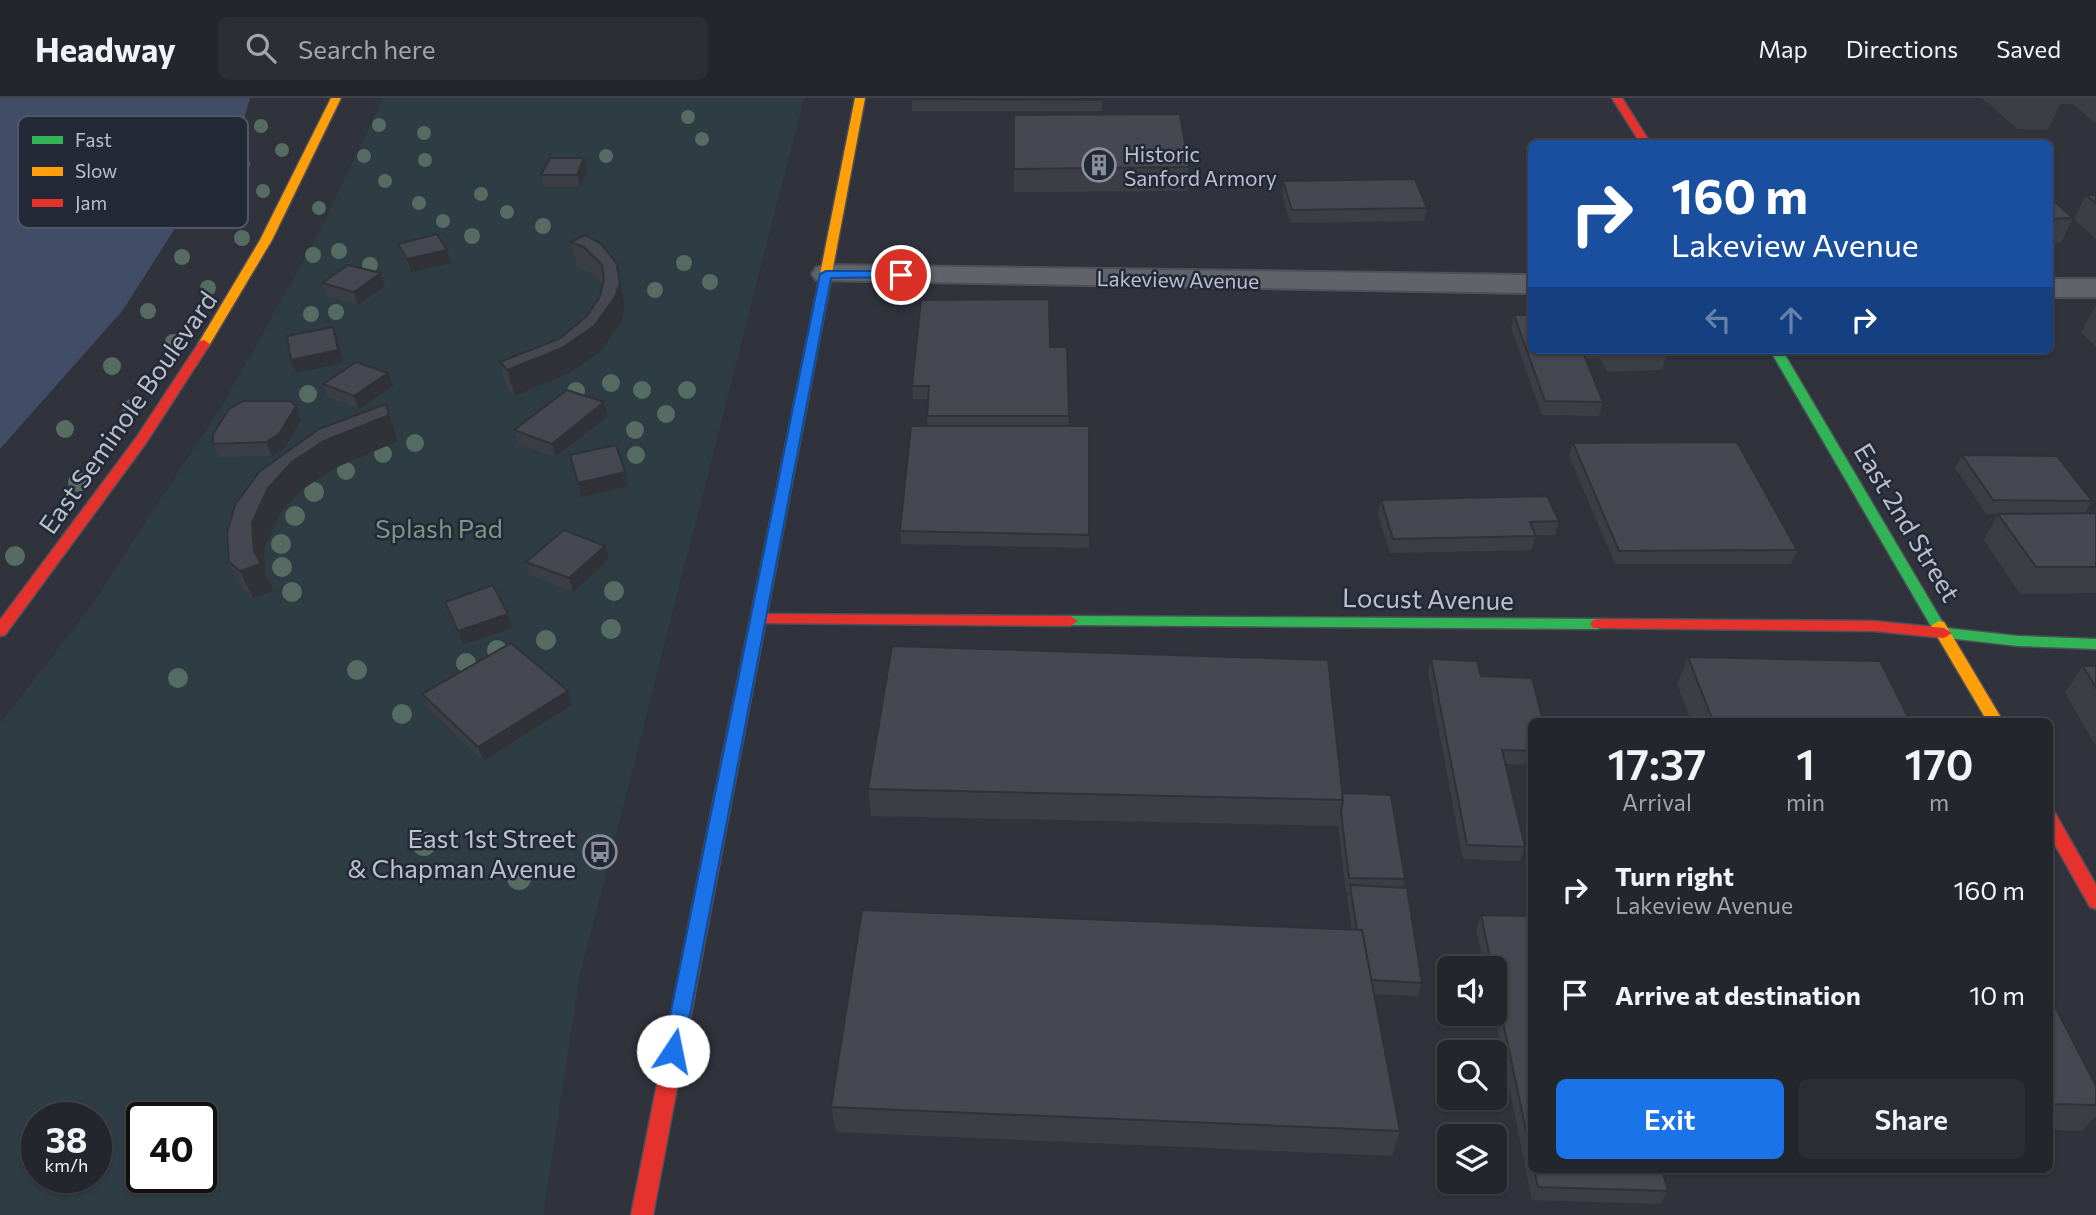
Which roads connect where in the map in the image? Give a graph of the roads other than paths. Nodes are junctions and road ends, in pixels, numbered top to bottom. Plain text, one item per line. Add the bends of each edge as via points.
1 (336, 98) edge
2 (860, 98) edge
3 (1617, 98) edge
4 (1643, 140) edge
5 (826, 274) junction
6 (1528, 284) edge
7 (2053, 288) edge
8 (2096, 288) edge
9 (1778, 354) edge
10 (759, 619) junction
11 (0, 631) edge
12 (1947, 635) junction
13 (2096, 644) edge
14 (1993, 718) edge
15 (2053, 825) edge
16 (2096, 902) edge
17 (642, 1215) edge

1 - 11 street, East Seminole Boulevard via 310,158 219,325 160,417
2 - 5 street
3 - 4 street
5 - 6 street, Lakeview Avenue
5 - 10 street
7 - 8 street
9 - 12 street, East 2nd Street
10 - 12 street, Locust Avenue via 1874,626
10 - 17 street
12 - 13 street, Locust Avenue
12 - 14 street, East 2nd Street
15 - 16 street

